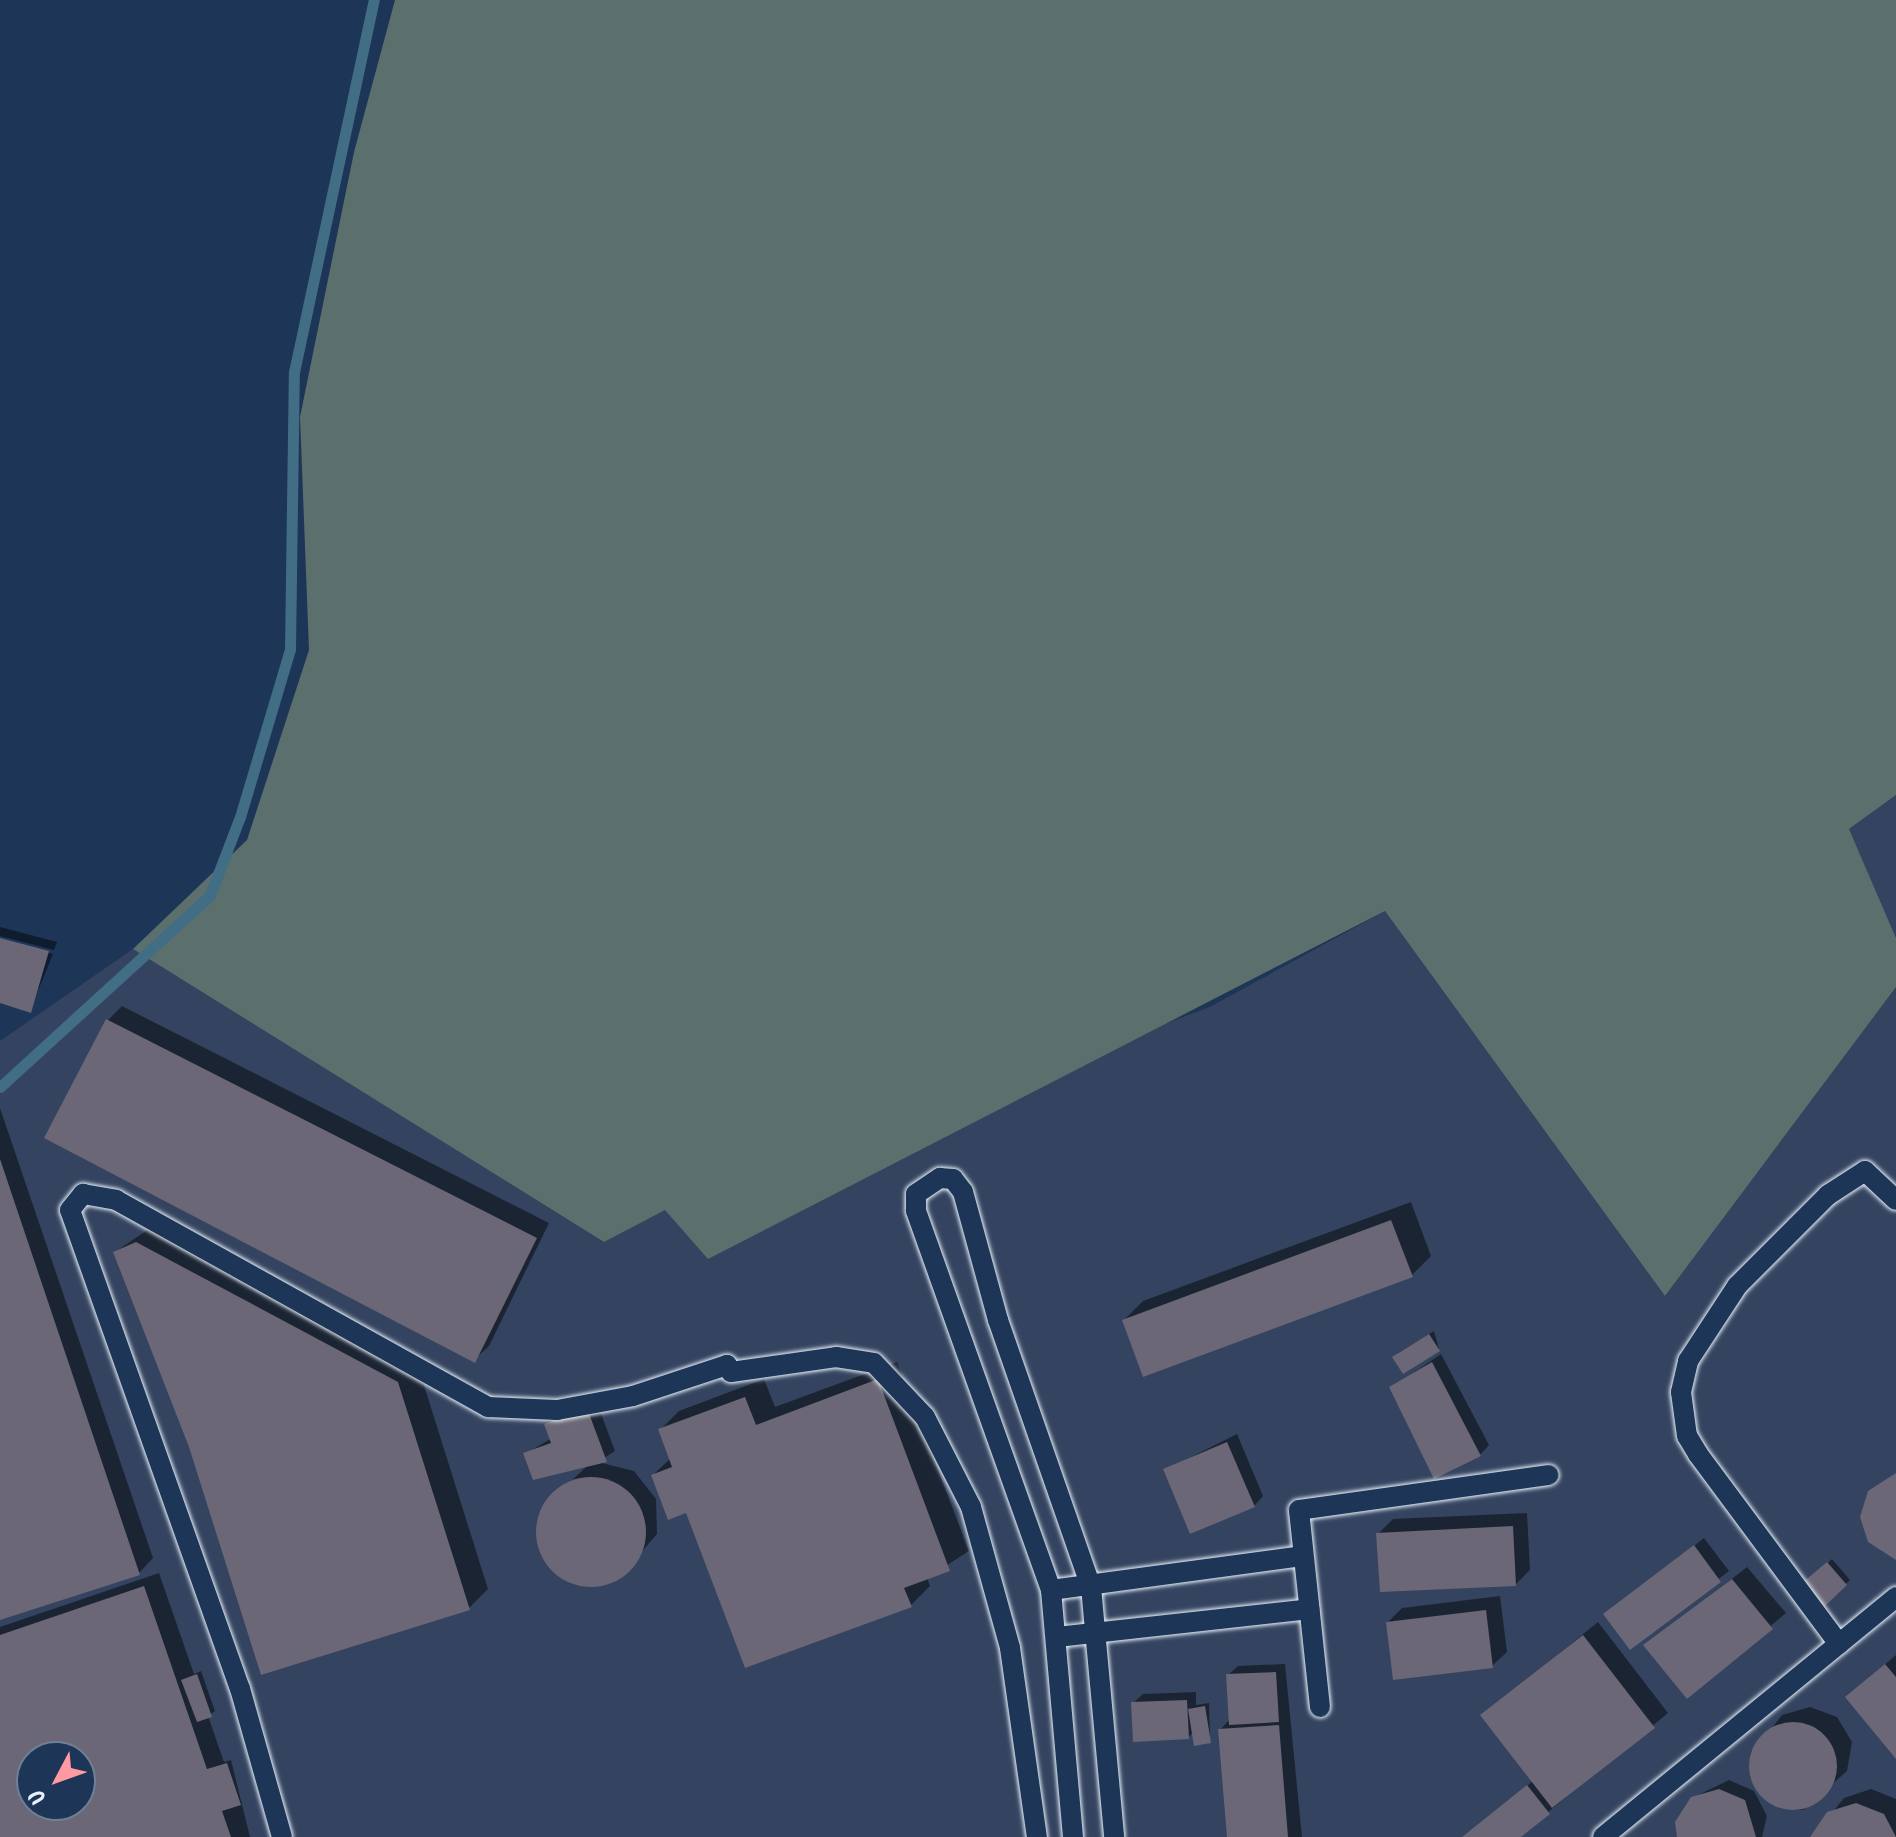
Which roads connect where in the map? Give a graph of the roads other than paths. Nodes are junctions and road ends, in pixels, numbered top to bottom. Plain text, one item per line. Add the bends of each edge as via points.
1 (1896, 1200) edge
2 (1549, 1475) dead end
3 (1302, 1556) junction
4 (1091, 1587) junction
5 (1051, 1590) junction
6 (1896, 1597) edge
7 (1309, 1609) junction
8 (1099, 1631) junction
9 (1057, 1637) junction
10 (1839, 1644) junction
11 (1320, 1707) dead end
12 (282, 1837) edge
13 (1037, 1837) edge
14 (1073, 1837) edge
15 (1114, 1837) edge
16 (1603, 1837) edge

1 - 10 lane via 1865,1171 1828,1195 1737,1286 1688,1361 1681,1392 1683,1420 1698,1454
2 - 3 lane via 1310,1503 1298,1514
3 - 4 lane
3 - 7 lane
4 - 5 lane
4 - 5 lane via 998,1320 963,1192 953,1179 940,1178 916,1194 916,1210
4 - 8 lane
5 - 9 lane
6 - 10 lane
7 - 8 lane
7 - 11 lane
8 - 9 lane
8 - 15 lane
9 - 14 lane
10 - 16 lane
12 - 13 lane via 240,1689 70,1210 83,1194 116,1200 488,1407 588,1404 727,1365 731,1372 836,1357 874,1363 925,1417 971,1507 1010,1648

